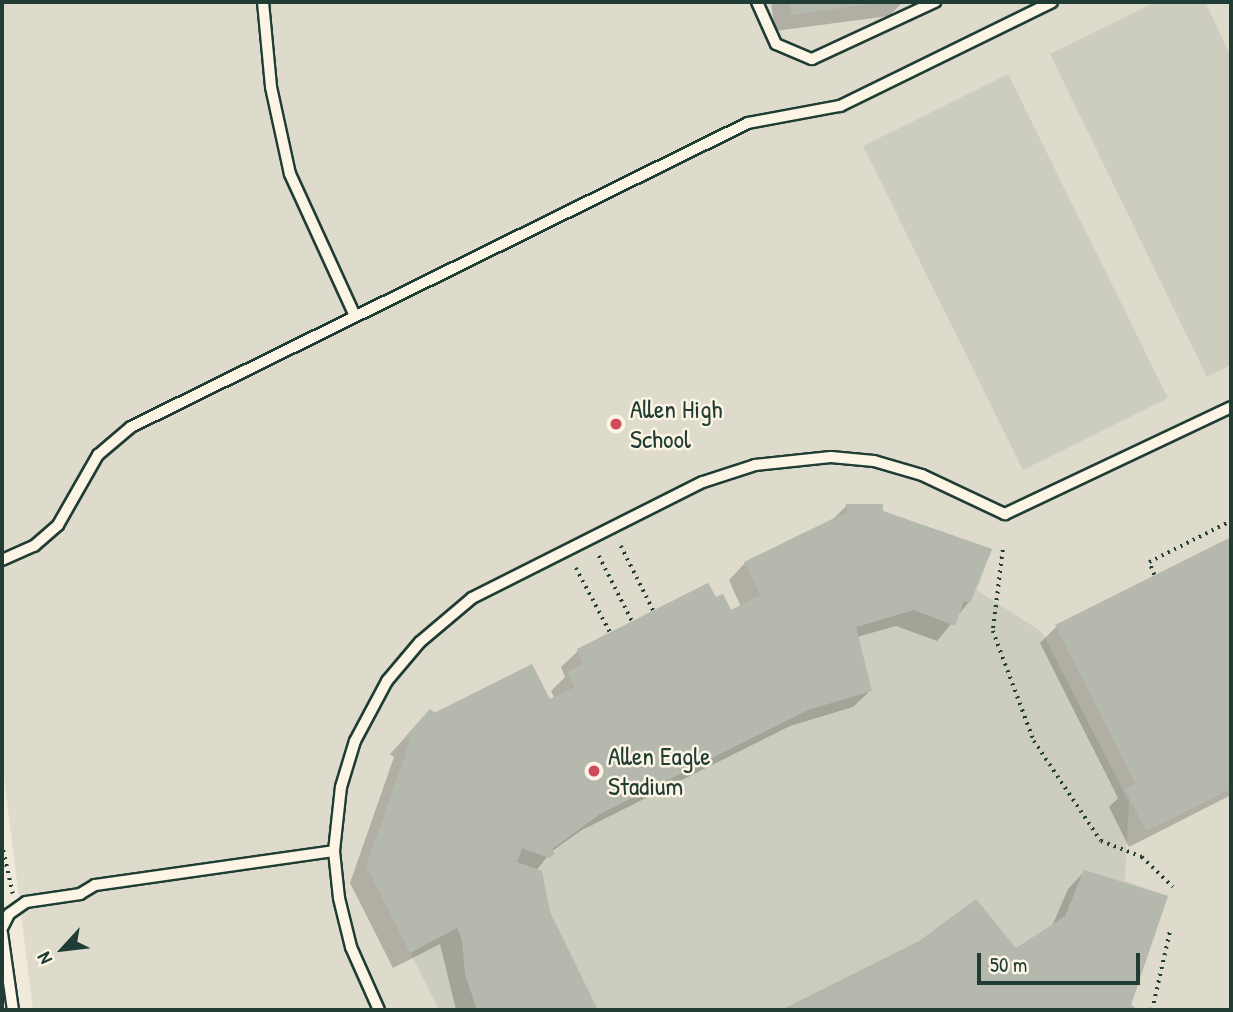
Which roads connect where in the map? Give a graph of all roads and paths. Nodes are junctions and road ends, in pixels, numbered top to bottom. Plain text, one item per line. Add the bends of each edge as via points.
1 (263, 2) edge
2 (757, 2) edge
3 (934, 2) edge
4 (1052, 2) edge
5 (355, 316) junction
6 (1231, 407) edge
7 (1231, 521) edge
8 (621, 546) dead end
9 (1003, 550) dead end
10 (599, 556) dead end
11 (2, 560) edge
12 (576, 568) dead end
13 (1154, 575) dead end
14 (653, 610) dead end
15 (632, 621) dead end
16 (610, 632) dead end
17 (334, 851) junction
18 (1172, 887) dead end
19 (2, 930) edge
20 (1170, 930) dead end
21 (13, 1010) edge
22 (379, 1010) edge
23 (1152, 1010) edge

1 - 5 lane via 271,87 290,174
2 - 3 lane via 776,44 812,59
4 - 5 lane via 840,106 754,121
5 - 11 lane via 119,434 98,455 58,525 25,551
6 - 17 lane via 1012,512 989,509 906,470 831,457 755,465 659,503 481,592 420,642 379,693 355,741 338,804
7 - 13 path via 1150,562
8 - 14 path
9 - 18 path via 993,631 1034,741 1101,841 1142,857
10 - 15 path
12 - 16 path
17 - 19 lane via 95,885 80,894 26,902 9,914
17 - 22 lane via 346,932
19 - 21 lane
20 - 23 path

